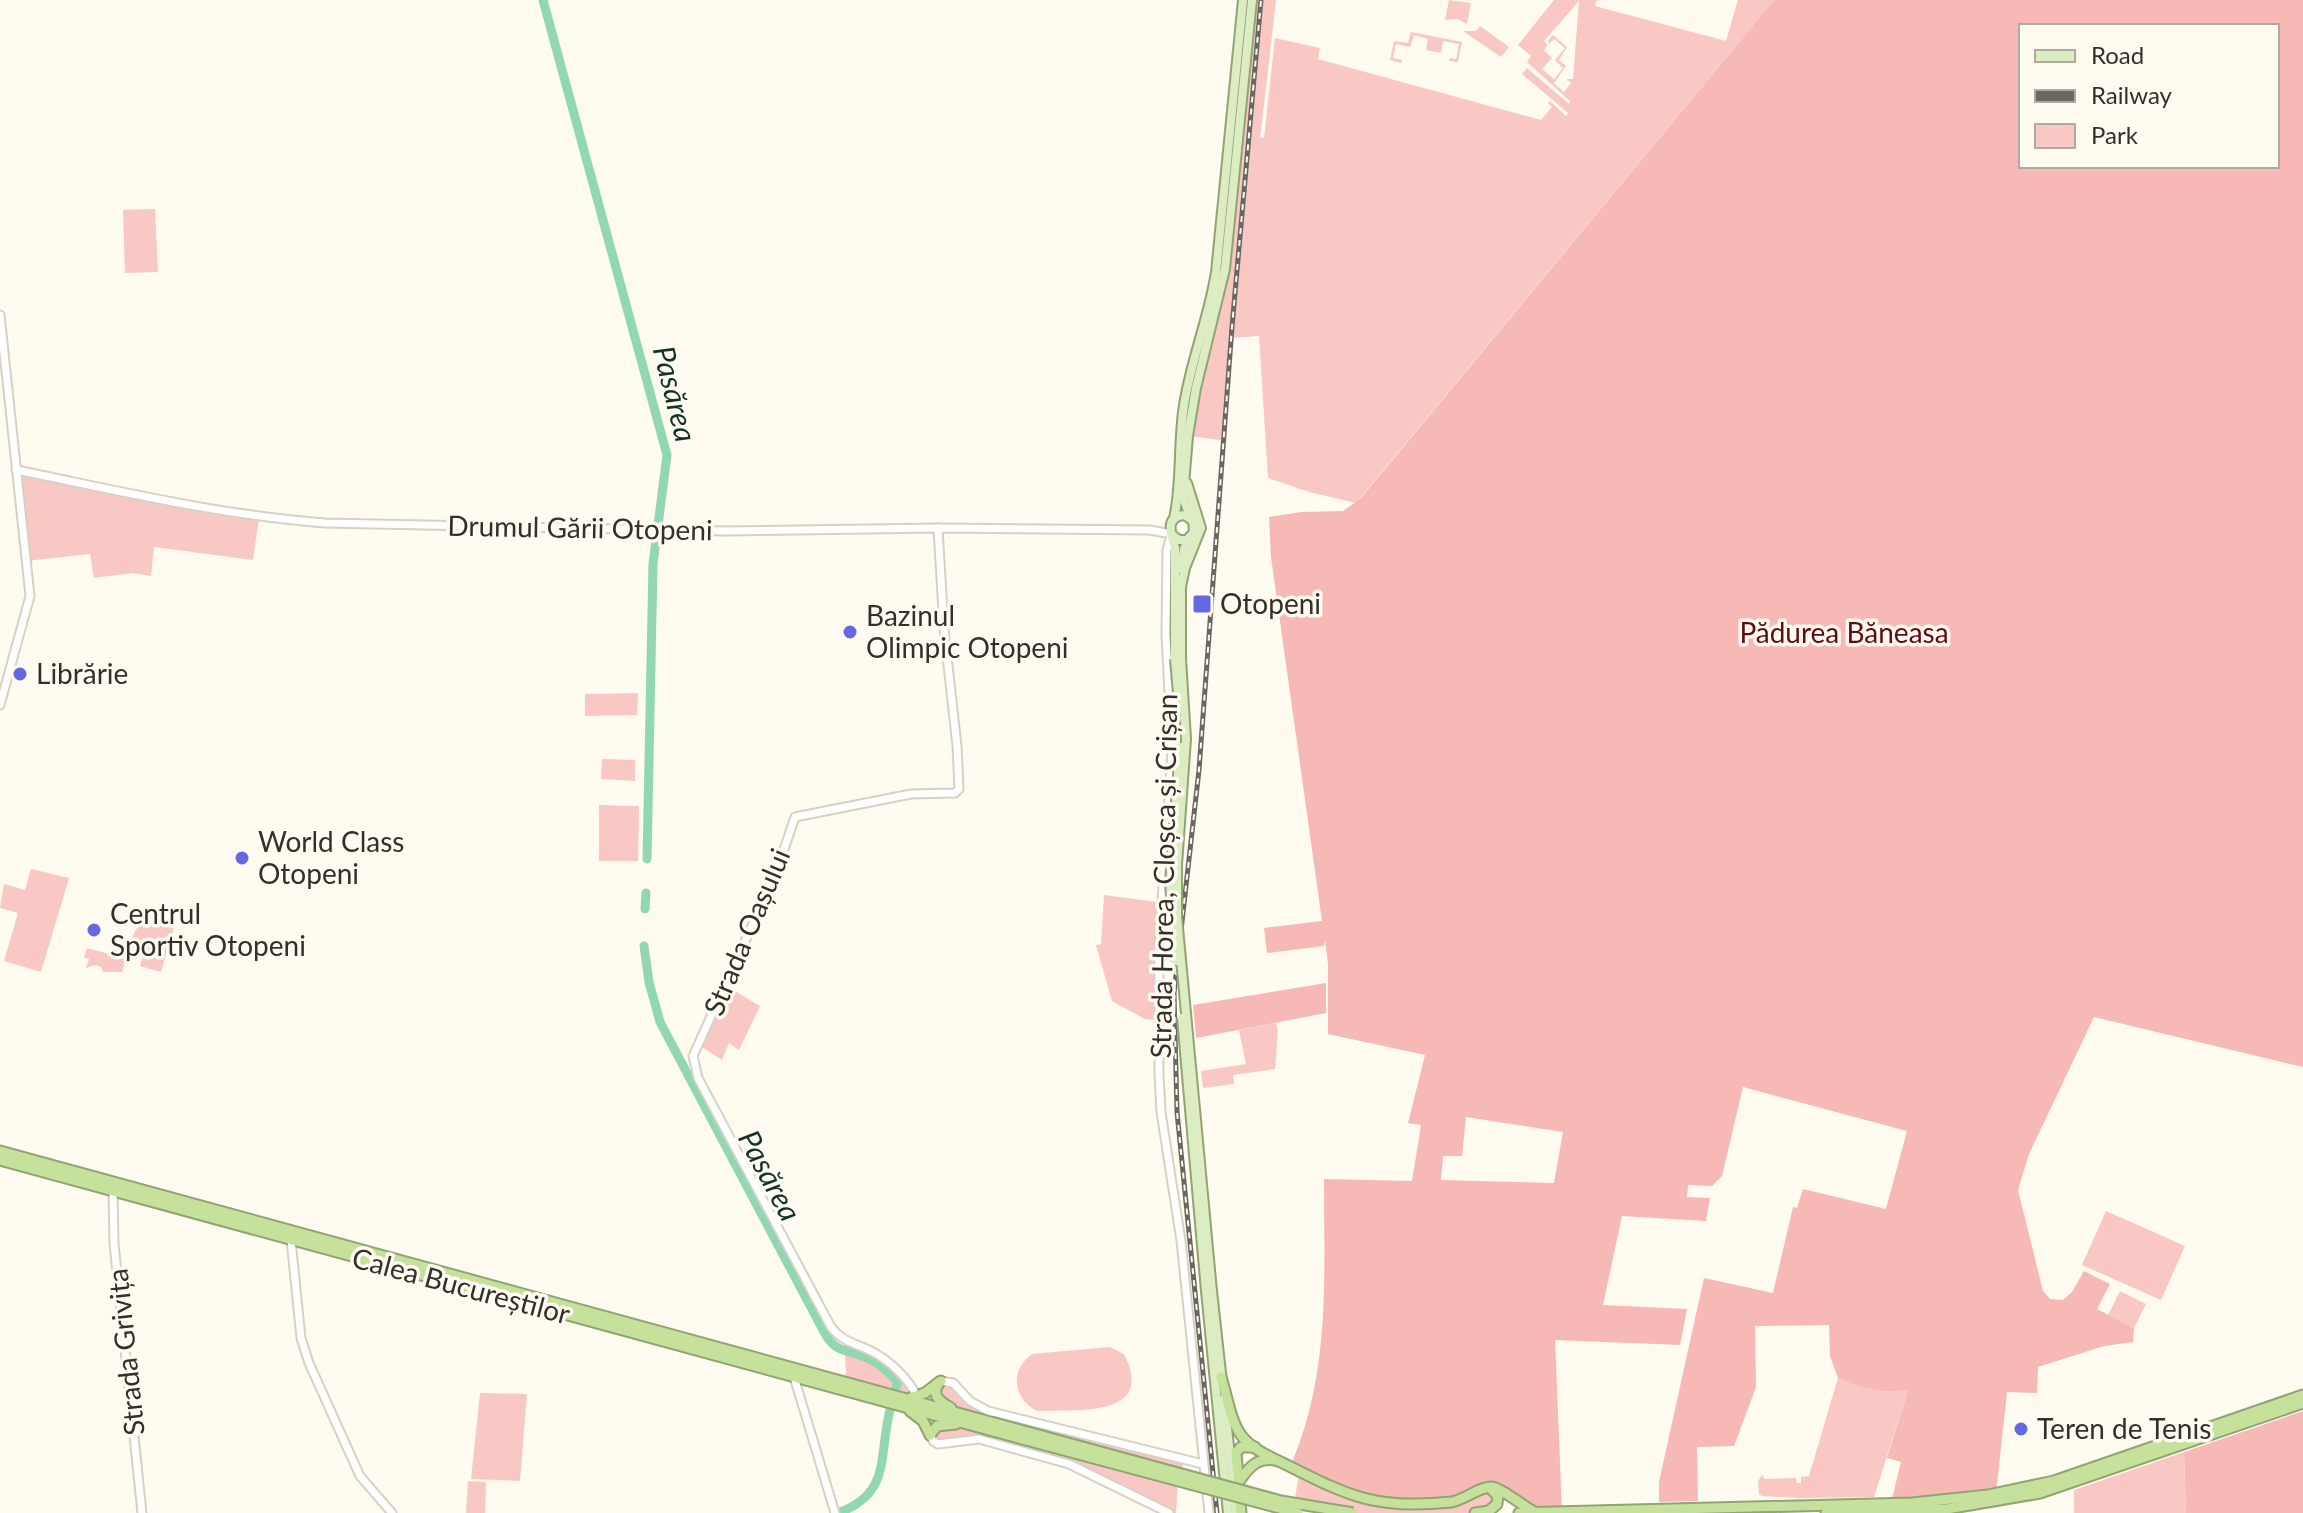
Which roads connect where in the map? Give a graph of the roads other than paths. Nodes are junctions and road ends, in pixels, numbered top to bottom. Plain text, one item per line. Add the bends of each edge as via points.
1 (1243, 0) edge
2 (1252, 0) edge
3 (0, 315) edge
4 (1187, 456) junction
5 (16, 470) junction
6 (1173, 519) junction
7 (1191, 519) junction
8 (938, 528) junction
9 (1150, 530) junction
10 (1171, 534) junction
11 (1190, 538) junction
12 (1181, 587) junction
13 (1178, 658) junction
14 (0, 705) edge
15 (0, 1151) edge
16 (0, 1160) edge
17 (113, 1191) junction
18 (291, 1240) junction
19 (1209, 1291) junction
20 (794, 1377) junction
21 (1221, 1377) junction
22 (941, 1381) junction
23 (2303, 1395) edge
24 (917, 1397) junction
25 (903, 1402) junction
26 (2303, 1403) edge
27 (968, 1420) junction
28 (990, 1426) junction
29 (930, 1435) junction
30 (1225, 1447) junction
31 (1253, 1447) junction
32 (1278, 1461) junction
33 (1256, 1463) junction
34 (1203, 1464) junction
35 (1238, 1477) junction
36 (1484, 1488) junction
37 (1536, 1512) edge
38 (142, 1513) edge
39 (392, 1513) edge
40 (835, 1513) edge
41 (1169, 1513) edge
42 (1209, 1513) edge
43 (1228, 1513) edge
44 (1241, 1513) edge
45 (1298, 1513) edge
46 (1353, 1513) edge
47 (1475, 1513) edge
48 (1519, 1513) edge
49 (1826, 1513) edge

1 - 6 main road via 1216,272 1186,396
2 - 4 main road via 1225,269 1196,388
3 - 5 street
4 - 7 main road via 1183,497
4 - 12 main road via 1187,489 1201,528
5 - 8 street, Drumul Gării Otopeni via 160,502 325,523 725,531
5 - 14 street via 30,596
6 - 7 main road
6 - 9 street, Drumul Gării Otopeni
6 - 10 main road
7 - 11 main road via 1195,528
8 - 9 street, Drumul Gării Otopeni
8 - 24 street, Strada Oașului via 959,789 795,817 780,865 693,1056 698,1078 831,1327 844,1341 876,1353 908,1381
9 - 10 street, Drumul Gării Otopeni
10 - 11 main road via 1179,540
10 - 13 main road, Strada Horea, Cloșca și Crișan
10 - 34 street, Strada Horea, Cloșca și Crișan via 1165,609 1172,737 1159,946 1159,1074
11 - 12 main road, Strada Horea, Cloșca și Crișan via 1182,555
12 - 13 main road, Strada Horea, Cloșca și Crișan
13 - 19 main road, Strada Horea, Cloșca și Crișan, bridge via 1180,736 1170,900
15 - 25 highway, Calea Bucureștilor
16 - 17 highway, Calea Bucureștilor
17 - 18 highway, Calea Bucureștilor
17 - 38 street, Strada Grivița
18 - 20 highway, Calea Bucureștilor
18 - 39 street via 301,1338 309,1363 360,1476
19 - 21 main road, Strada Horea, Cloșca și Crișan
19 - 30 main road, Strada Horea, Cloșca și Crișan
20 - 25 highway, Calea Bucureștilor
20 - 40 street
21 - 30 main road, Strada Horea, Cloșca și Crișan
21 - 31 highway via 1238,1430
22 - 24 highway
22 - 27 highway via 935,1390 938,1399
22 - 34 street via 953,1383 988,1411
23 - 37 highway via 2054,1481 1988,1495 1912,1503
24 - 25 highway
25 - 27 highway
25 - 27 highway, Calea Bucureștilor via 923,1412
25 - 29 highway
26 - 49 highway via 2040,1493 1947,1509
27 - 28 highway
27 - 29 highway via 939,1425
28 - 45 highway, bridge
28 - 46 highway, bridge via 1281,1501
29 - 41 street via 938,1444 979,1439 1069,1464
30 - 35 highway
30 - 43 main road
30 - 44 main road
31 - 32 highway
31 - 33 highway via 1241,1451 1239,1460
31 - 35 highway via 1238,1449
32 - 33 highway
32 - 36 highway via 1356,1498 1381,1503 1452,1502
33 - 35 highway
34 - 42 street, Strada Horea, Cloșca și Crișan
35 - 44 highway
36 - 37 highway via 1497,1488
36 - 47 highway via 1496,1493 1497,1504
37 - 48 highway

